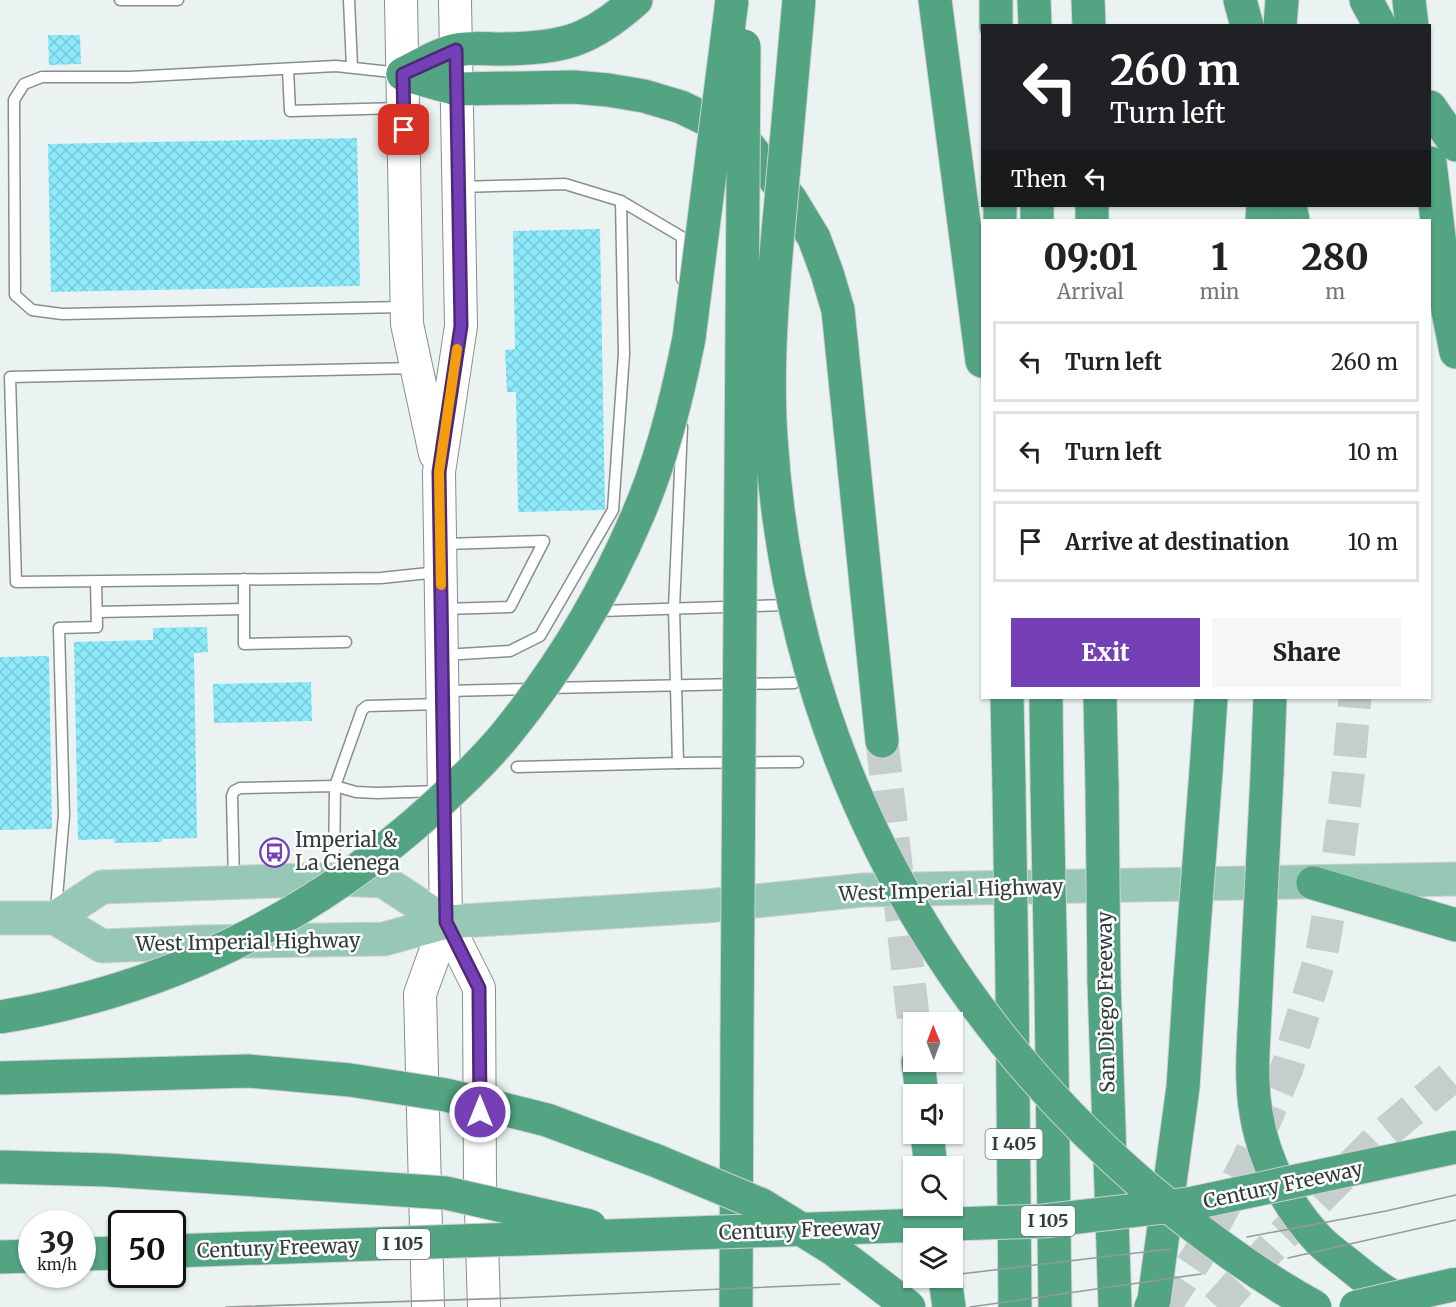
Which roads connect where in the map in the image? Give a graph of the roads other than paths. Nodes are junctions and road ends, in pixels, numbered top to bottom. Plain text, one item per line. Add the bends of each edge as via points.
1 (120, 0) edge
2 (178, 0) edge
3 (349, 0) edge
4 (401, 0) edge
5 (455, 0) edge
6 (636, 0) edge
7 (799, 0) edge
8 (935, 0) edge
9 (996, 0) edge
10 (1034, 0) edge
11 (1088, 0) edge
12 (1240, 0) edge
13 (1282, 0) edge
14 (1366, 0) edge
15 (1409, 0) edge
16 (740, 6) edge
17 (996, 24) edge
18 (1035, 24) edge
19 (1089, 24) edge
20 (1246, 24) edge
21 (1280, 24) edge
22 (1379, 24) edge
23 (1412, 24) edge
24 (456, 50) junction
25 (352, 67) junction
26 (288, 69) junction
27 (403, 74) junction
28 (457, 89) junction
29 (404, 108) junction
30 (1431, 108) edge
31 (1456, 145) edge
32 (1431, 171) edge
33 (458, 187) junction
34 (621, 201) junction
35 (406, 307) junction
36 (981, 352) edge
37 (1456, 352) edge
38 (417, 368) junction
39 (439, 472) junction
40 (441, 558) junction
41 (244, 579) junction
42 (96, 582) junction
43 (788, 605) dead end
44 (674, 608) junction
45 (244, 609) junction
46 (442, 609) junction
47 (600, 611) dead end
48 (97, 612) junction
49 (346, 642) dead end
50 (442, 655) junction
51 (794, 683) dead end
52 (676, 684) junction
53 (443, 698) junction
54 (1008, 699) edge
55 (1046, 699) edge
56 (1100, 699) edge
57 (1211, 699) edge
58 (1270, 699) edge
59 (882, 741) tunnel mouth
60 (798, 762) dead end
61 (678, 763) junction
62 (517, 767) dead end
63 (335, 786) junction
64 (445, 791) junction
65 (334, 879) junction
66 (1456, 879) edge
67 (234, 882) junction
68 (1313, 883) junction
69 (0, 918) edge
70 (55, 918) junction
71 (446, 922) junction
72 (1456, 925) edge
73 (0, 1017) edge
74 (0, 1078) edge
75 (1456, 1147) edge
76 (0, 1167) edge
77 (633, 1236) junction
78 (186, 1251) edge
79 (18, 1256) edge
80 (0, 1257) edge
81 (1456, 1284) edge
82 (946, 1288) edge
83 (428, 1307) edge
84 (484, 1307) edge
85 (736, 1307) edge
86 (909, 1307) edge
87 (949, 1307) edge
88 (1015, 1307) edge
89 (1055, 1307) edge
90 (1115, 1307) edge
91 (1151, 1307) edge
92 (1315, 1307) edge
93 (1356, 1307) edge
94 (1414, 1307) edge

1 - 2 lane
3 - 25 lane
4 - 27 main road
5 - 24 main road
6 - 24 highway via 617,18 556,46
7 - 92 highway, bridge via 771,326 770,434 789,582 832,740 875,839 914,913 983,1015 1049,1095 1112,1158 1176,1213 1235,1257
8 - 36 highway
9 - 17 highway
10 - 18 highway
11 - 19 highway
12 - 20 highway
13 - 21 highway
14 - 22 highway
15 - 23 highway
16 - 73 highway, bridge via 690,327 662,452 614,568 582,625 505,735 462,782 365,866 257,933 143,982 87,999
16 - 85 highway, bridge
24 - 27 highway
24 - 28 main road
25 - 26 lane
25 - 27 lane
26 - 29 lane via 290,111
26 - 35 lane via 130,77 42,76 24,84 14,100 15,295 32,310 62,314
27 - 28 highway
27 - 29 main road
28 - 33 main road
28 - 59 highway via 574,87 644,96 681,107 747,144 791,200 814,238 838,310
29 - 35 main road
30 - 31 highway
32 - 37 highway
33 - 34 lane via 565,184
33 - 39 main road via 461,326
34 - 44 lane via 681,237 682,448
34 - 50 lane via 624,354 613,510 540,636 510,651
35 - 38 main road
38 - 39 main road
38 - 42 lane via 10,377 16,582
39 - 40 main road
40 - 41 lane via 381,578
40 - 46 main road
40 - 46 lane via 544,541 510,607
41 - 42 lane
41 - 45 lane
42 - 48 lane
43 - 44 lane
44 - 47 lane
44 - 52 lane
45 - 48 lane
45 - 49 lane via 244,644
46 - 50 main road
48 - 70 lane via 97,627 58,628 64,815
50 - 53 main road
51 - 52 lane
52 - 53 lane
52 - 61 lane
53 - 63 lane via 367,706 362,710
53 - 64 main road
54 - 88 highway, I 405, bridge
55 - 89 highway, bridge
56 - 90 highway, San Diego Freeway, bridge
57 - 91 highway, bridge via 1183,1087
58 - 94 highway, bridge via 1254,1032 1253,1084 1259,1126 1275,1179 1320,1242 1360,1274
60 - 61 lane
61 - 62 lane
63 - 64 lane via 377,794
63 - 65 lane
63 - 67 lane via 234,790
64 - 71 main road
65 - 67 main road
65 - 71 main road via 383,881
66 - 68 main road, West Imperial Highway
67 - 70 main road via 102,887
68 - 71 main road, West Imperial Highway via 864,890 707,906
68 - 72 highway
69 - 70 main road
70 - 71 main road, West Imperial Highway via 102,946 384,939
71 - 83 main road via 420,994
71 - 84 main road via 479,988
74 - 86 highway, bridge via 248,1071 360,1081 446,1095 525,1114 657,1161 762,1205 833,1249
75 - 77 highway, Century Freeway / I 105, bridge via 1189,1204 1043,1221
76 - 77 highway, bridge via 108,1170 446,1192
77 - 78 highway, Century Freeway / I 105, bridge
79 - 80 highway
81 - 93 highway, bridge
82 - 87 highway

